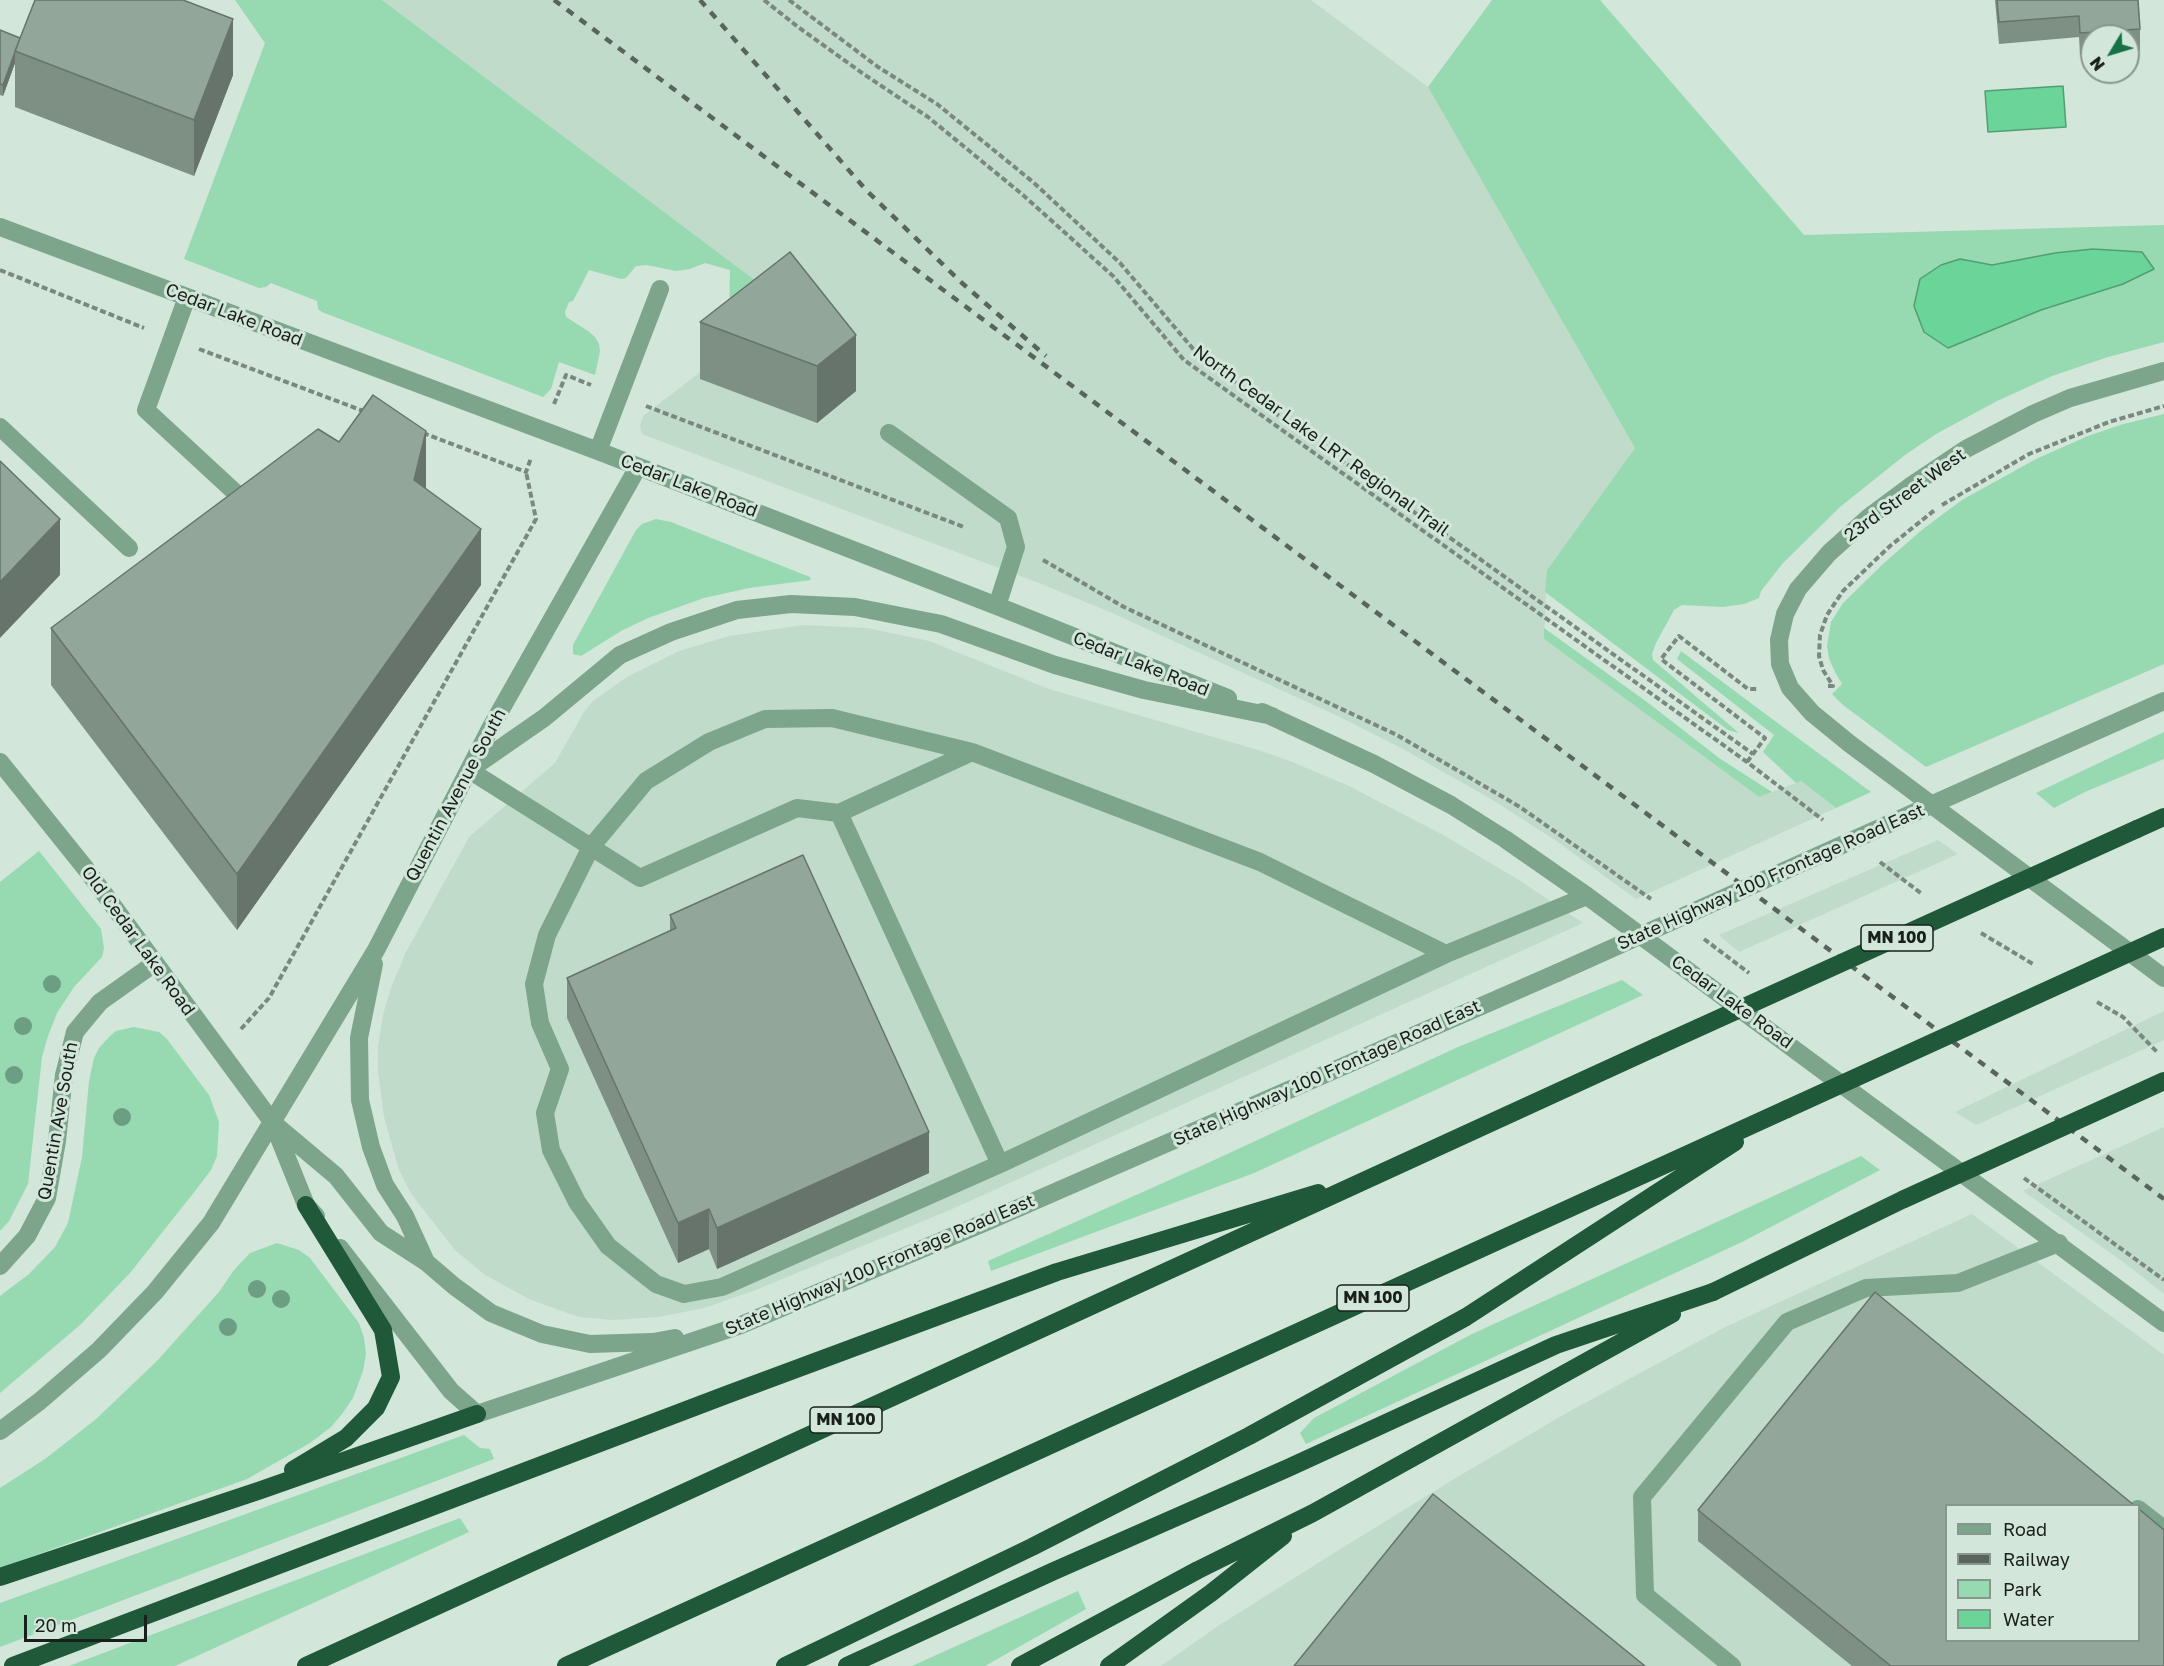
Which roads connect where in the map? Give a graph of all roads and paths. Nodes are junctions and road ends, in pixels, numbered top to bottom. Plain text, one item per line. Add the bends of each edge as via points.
1 (764, 0) edge
2 (789, 0) edge
3 (0, 227) edge
4 (0, 270) edge
5 (660, 289) dead end
6 (187, 297) junction
7 (172, 339) junction
8 (2164, 371) edge
9 (2164, 406) edge
10 (371, 414) edge
11 (0, 427) edge
12 (415, 430) edge
13 (889, 433) dead end
14 (598, 452) junction
15 (530, 460) dead end
16 (638, 467) junction
17 (526, 472) junction
18 (266, 522) edge
19 (129, 548) dead end
20 (997, 606) junction
21 (1833, 686) dead end
22 (1748, 689) dead end
23 (2164, 701) edge
24 (1272, 716) junction
25 (972, 752) junction
26 (1753, 754) junction
27 (0, 762) edge
28 (470, 770) junction
29 (839, 813) junction
30 (2164, 818) edge
31 (591, 847) junction
32 (1587, 896) junction
33 (2164, 937) edge
34 (376, 950) junction
35 (1446, 954) junction
36 (155, 963) junction
37 (2164, 978) edge
38 (220, 1053) junction
39 (2164, 1081) edge
40 (1787, 1109) junction
41 (273, 1123) junction
42 (1000, 1164) junction
43 (1386, 1172) junction
44 (306, 1205) junction
45 (2059, 1243) junction
46 (426, 1262) junction
47 (0, 1266) edge
48 (1866, 1288) junction
49 (1713, 1292) junction
50 (1884, 1303) edge
51 (2164, 1323) edge
52 (741, 1325) junction
53 (477, 1414) junction
54 (0, 1431) edge
55 (261, 1490) junction
56 (2140, 1510) edge
57 (1313, 1513) junction
58 (2164, 1529) edge
59 (0, 1577) edge
60 (13, 1666) edge
61 (306, 1666) edge
62 (566, 1666) edge
63 (785, 1666) edge
64 (848, 1666) edge
65 (1020, 1666) edge
66 (1109, 1666) edge
67 (1732, 1666) edge

1 - 26 path, North Cedar Lake LRT Regional Trail via 928,117 1023,195 1113,276 1184,360 1746,762
2 - 26 path via 878,67 937,104 1033,182 1120,263 1194,350 1280,417
3 - 6 street, Cedar Lake Road
4 - 7 path
5 - 14 street
6 - 7 street
6 - 14 street, Cedar Lake Road
7 - 10 path
7 - 18 street via 146,410
8 - 37 street, 23rd Street West via 2070,398 2033,414 1966,449 1912,485 1828,554 1798,589 1785,614 1779,640 1780,664 1790,688 1812,713
9 - 21 path via 2109,422 2029,454 1935,509 1890,546 1843,591 1827,615 1820,635 1820,656
11 - 19 street
12 - 17 path
13 - 20 street via 1008,518 1016,547
14 - 16 street, Cedar Lake Road
15 - 17 path
16 - 20 street, Cedar Lake Road
16 - 28 street, Quentin Avenue South
17 - 38 path via 536,519 270,998
20 - 24 street, Cedar Lake Road
22 - 26 path via 1679,636 1662,659 1765,738
23 - 52 street, State Highway 100 Frontage Road East, bridge via 1557,973
24 - 28 street via 1144,690 1055,665 941,624 855,607 791,604 737,610 670,632 620,655 544,718
24 - 32 street, Cedar Lake Road via 1451,804
25 - 29 street
25 - 31 street via 832,718 765,719 709,742 646,781
25 - 35 street via 1260,862
27 - 36 street, Old Cedar Lake Road
28 - 31 street
28 - 34 street, Quentin Avenue South
29 - 31 street via 797,808 640,878
29 - 42 street
30 - 43 highway, MN 100, bridge
31 - 42 street via 547,935 534,984 540,1023 560,1069 545,1113 551,1150 577,1203 608,1246 656,1284 684,1294 722,1287
32 - 35 street
32 - 45 street, Cedar Lake Road
33 - 40 highway, MN 100, bridge
34 - 41 street, Quentin Avenue South
34 - 46 street via 359,1038 360,1100 385,1185 405,1216
35 - 42 street
36 - 38 street, Old Cedar Lake Road
36 - 47 street, Quentin Ave South via 100,1002 75,1032 64,1075 47,1198 27,1236
38 - 41 street, Old Cedar Lake Road
39 - 49 highway, bridge via 1902,1200
40 - 62 highway, MN 100
40 - 63 highway via 1466,1317 1239,1441 1032,1547
41 - 44 street, Old Cedar Lake Road
41 - 46 street, Old Cedar Lake Road via 336,1176 381,1233
41 - 54 street via 210,1223 155,1292 99,1350
43 - 60 highway via 1057,1272
43 - 61 highway, MN 100
44 - 53 street, Old Cedar Lake Road via 451,1391
44 - 55 highway via 383,1330 391,1377 376,1408 346,1438
45 - 48 street via 1958,1283
45 - 51 street, Cedar Lake Road
46 - 52 street, Old Cedar Lake Road via 491,1313 542,1334 590,1344 653,1342
48 - 50 street
48 - 67 street via 1787,1322 1642,1497 1644,1595
49 - 57 highway
49 - 64 highway via 1556,1345
52 - 53 street, State Highway 100 Frontage Road East
53 - 55 highway
55 - 59 highway
56 - 58 street
57 - 65 highway
57 - 66 highway

